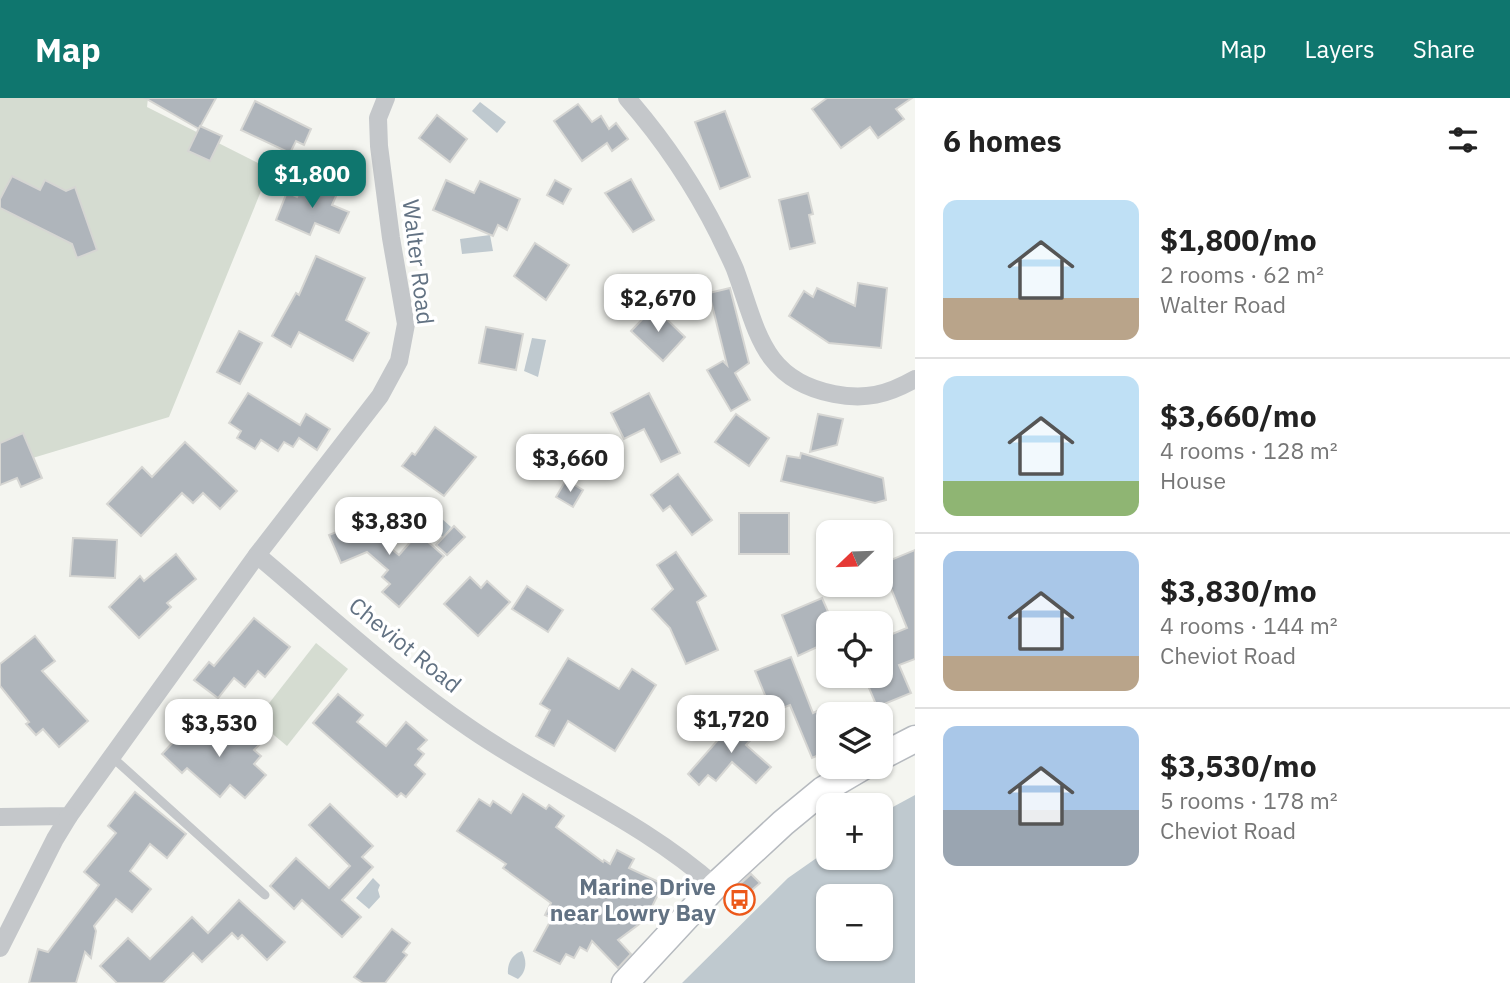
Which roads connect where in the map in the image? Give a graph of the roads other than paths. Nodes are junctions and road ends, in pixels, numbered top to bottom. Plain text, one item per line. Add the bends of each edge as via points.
1 (386, 98) edge
2 (627, 98) edge
3 (915, 379) edge
4 (257, 555) junction
5 (915, 739) edge
6 (893, 750) edge
7 (112, 757) junction
8 (842, 779) edge
9 (69, 816) junction
10 (0, 817) edge
11 (715, 886) junction
12 (265, 895) dead end
13 (0, 948) edge
14 (625, 983) edge

1 - 4 street, Walter Road via 378,118 379,146 406,324 399,361 380,396
2 - 3 street via 681,171 717,232 760,339 783,373 816,390 867,396 893,391
4 - 7 street
4 - 11 street, Cheviot Road via 471,729 632,824 685,859
5 - 6 main road
7 - 9 street
7 - 12 lane
8 - 11 main road via 802,806
9 - 10 street
9 - 13 street
11 - 14 main road

